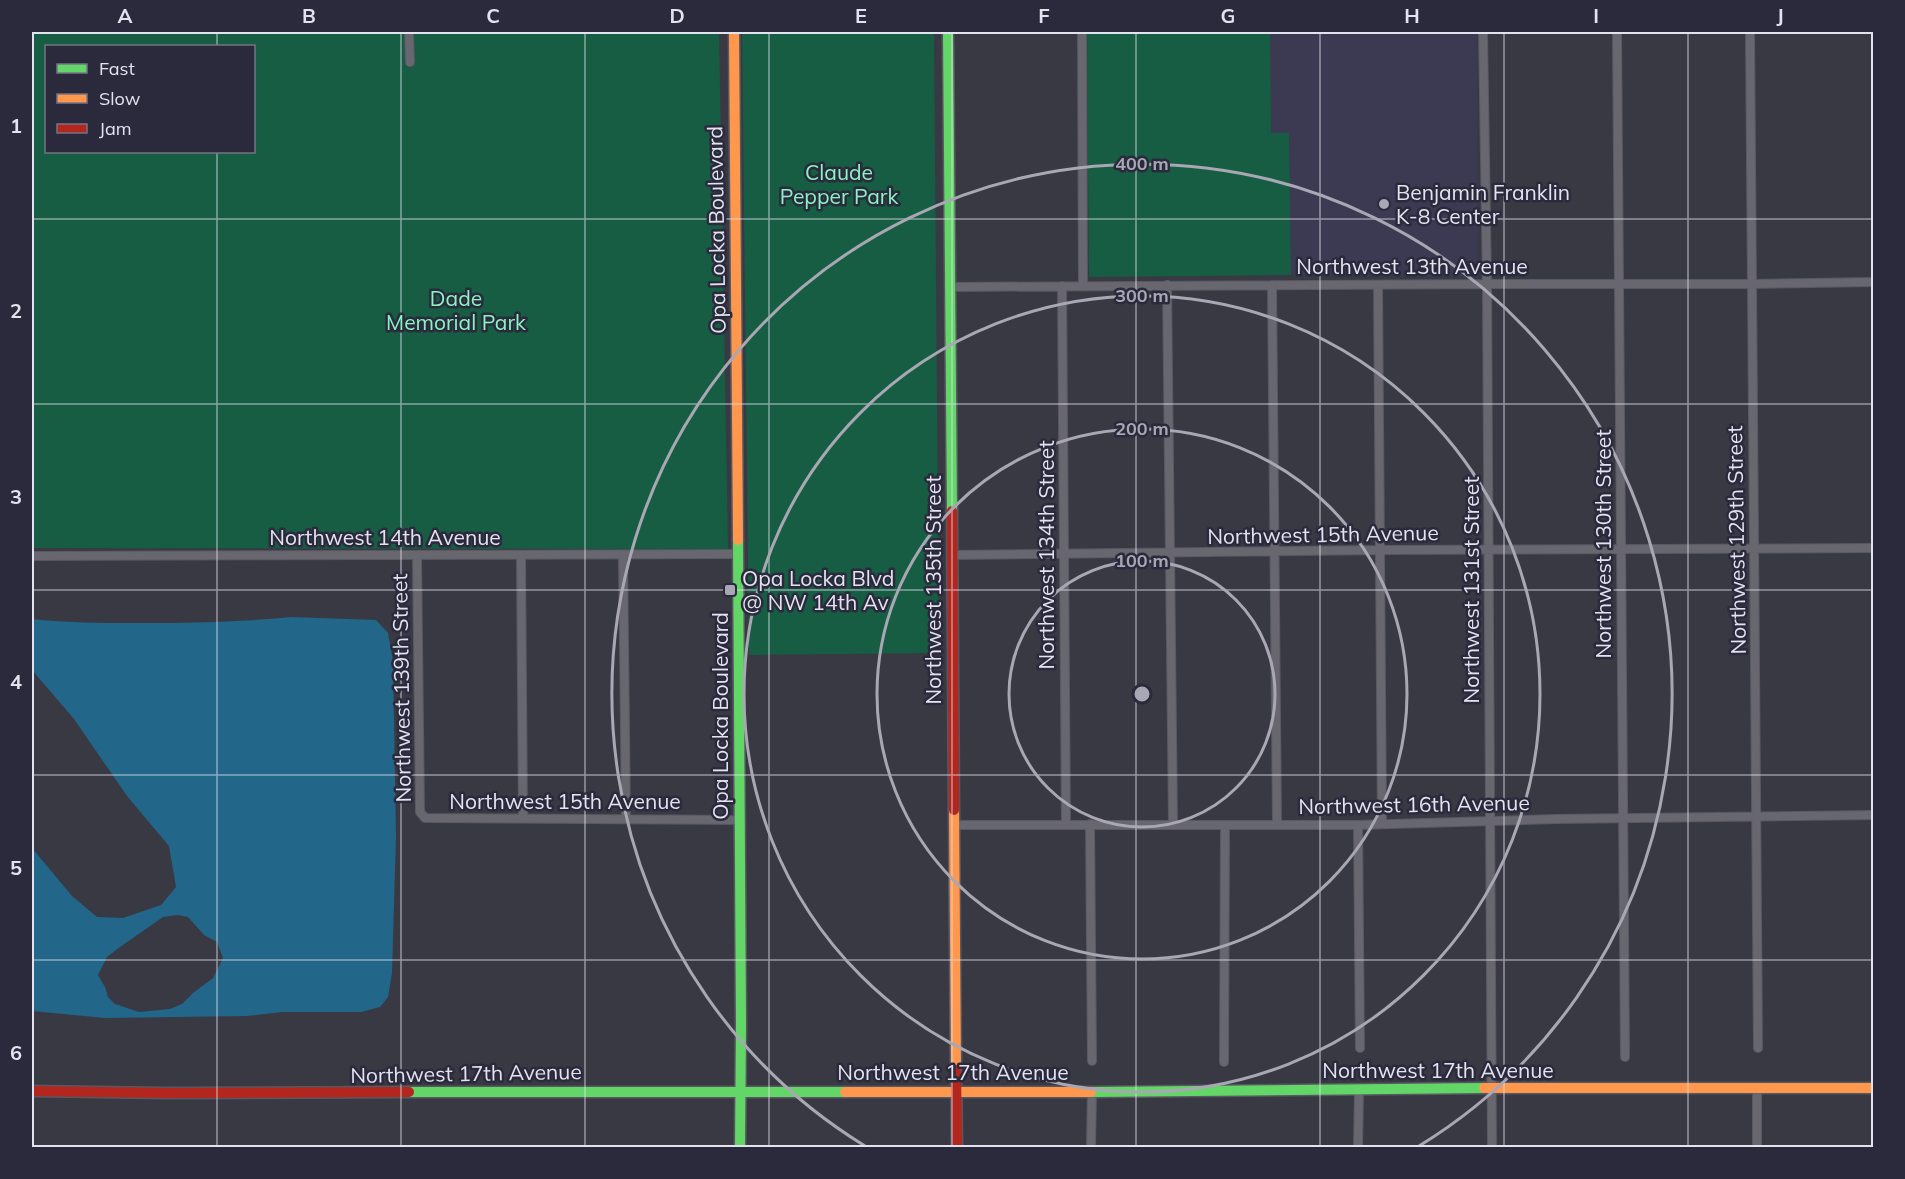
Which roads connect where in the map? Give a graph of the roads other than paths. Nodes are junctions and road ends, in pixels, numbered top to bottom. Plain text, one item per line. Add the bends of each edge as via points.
1 (409, 32) edge
2 (734, 32) edge
3 (948, 32) edge
4 (1082, 32) edge
5 (1483, 32) edge
6 (1617, 32) edge
7 (1750, 32) edge
8 (410, 62) dead end
9 (1874, 282) edge
10 (1487, 284) junction
11 (1752, 284) junction
12 (1083, 285) junction
13 (1167, 285) junction
14 (1272, 285) junction
15 (1378, 285) junction
16 (1620, 285) junction
17 (1062, 286) junction
18 (950, 287) junction
19 (1874, 548) edge
20 (1380, 550) junction
21 (1489, 550) junction
22 (1621, 550) junction
23 (1754, 550) junction
24 (1274, 552) junction
25 (1170, 553) junction
26 (1064, 554) junction
27 (521, 555) junction
28 (624, 555) junction
29 (738, 555) junction
30 (953, 555) junction
31 (32, 556) edge
32 (417, 556) junction
33 (1874, 815) edge
34 (1757, 817) junction
35 (425, 818) joint
36 (523, 818) junction
37 (1624, 818) junction
38 (626, 819) junction
39 (740, 820) junction
40 (1491, 820) junction
41 (1066, 824) junction
42 (1173, 824) junction
43 (1277, 824) junction
44 (1382, 824) junction
45 (955, 825) junction
46 (1090, 825) junction
47 (1225, 825) junction
48 (1358, 825) junction
49 (1360, 1048) dead end
50 (1758, 1048) dead end
51 (1625, 1057) dead end
52 (1092, 1061) dead end
53 (1224, 1062) dead end
54 (1493, 1088) junction
55 (1874, 1088) edge
56 (1757, 1089) junction
57 (1359, 1090) junction
58 (32, 1091) edge
59 (741, 1092) junction
60 (958, 1092) junction
61 (1092, 1092) junction
62 (740, 1148) edge
63 (957, 1148) edge
64 (1091, 1148) edge
65 (1358, 1148) edge
66 (1492, 1148) edge
67 (1756, 1148) edge

1 - 8 street
2 - 29 main road, Opa Locka Boulevard
3 - 18 main road, Northwest 135th Street
4 - 12 street
5 - 10 street, Northwest 131st Street
6 - 16 street, Northwest 130th Street
7 - 11 street, Northwest 129th Street
9 - 11 street, Northwest 13th Avenue
10 - 15 street, Northwest 13th Avenue
10 - 16 street, Northwest 13th Avenue
10 - 21 street, Northwest 131st Street
11 - 16 street, Northwest 13th Avenue
11 - 23 street, Northwest 129th Street
12 - 13 street, Northwest 13th Avenue
12 - 17 street, Northwest 13th Avenue
13 - 14 street, Northwest 13th Avenue
13 - 25 street
14 - 15 street, Northwest 13th Avenue
14 - 24 street
15 - 20 street
16 - 22 street, Northwest 130th Street
17 - 18 street, Northwest 13th Avenue
17 - 26 street, Northwest 134th Street
18 - 30 main road, Northwest 135th Street
19 - 23 street, Northwest 15th Avenue
20 - 21 street, Northwest 15th Avenue
20 - 24 street, Northwest 15th Avenue
20 - 44 street
21 - 22 street, Northwest 15th Avenue
21 - 40 street, Northwest 131st Street
22 - 23 street, Northwest 15th Avenue
22 - 37 street, Northwest 130th Street
23 - 34 street, Northwest 129th Street
24 - 25 street, Northwest 15th Avenue
24 - 43 street
25 - 26 street, Northwest 15th Avenue
25 - 42 street
26 - 30 street, Northwest 15th Avenue
26 - 41 street, Northwest 134th Street
27 - 28 street, Northwest 14th Avenue
27 - 32 street, Northwest 14th Avenue
27 - 36 street
28 - 29 street, Northwest 14th Avenue
28 - 38 street
29 - 39 main road, Opa Locka Boulevard
30 - 45 main road, Northwest 135th Street
31 - 32 street, Northwest 14th Avenue
32 - 35 street, Northwest 139th Street via 420,812
33 - 34 street, Northwest 16th Avenue
34 - 37 street, Northwest 16th Avenue
34 - 50 street, Northwest 129th Street
35 - 36 street, Northwest 15th Avenue
36 - 38 street, Northwest 15th Avenue
37 - 40 street, Northwest 16th Avenue
37 - 51 street, Northwest 130th Street
38 - 39 street, Northwest 15th Avenue
39 - 59 main road, Opa Locka Boulevard
40 - 44 street, Northwest 16th Avenue
40 - 54 street, Northwest 131st Street
41 - 45 street, Northwest 16th Avenue
41 - 46 street, Northwest 16th Avenue
42 - 46 street, Northwest 16th Avenue
42 - 47 street, Northwest 16th Avenue
43 - 47 street, Northwest 16th Avenue
43 - 48 street, Northwest 16th Avenue
44 - 48 street, Northwest 16th Avenue
45 - 60 main road, Northwest 135th Street
46 - 52 street
47 - 53 street
48 - 49 street
54 - 56 main road, Northwest 17th Avenue
54 - 57 main road, Northwest 17th Avenue
54 - 66 street, Northwest 131st Street
55 - 56 main road, Northwest 17th Avenue
56 - 67 street
57 - 61 main road, Northwest 17th Avenue
57 - 65 street
58 - 59 main road, Northwest 17th Avenue
59 - 60 main road, Northwest 17th Avenue
59 - 62 main road, Opa Locka Boulevard
60 - 61 main road, Northwest 17th Avenue
60 - 63 main road, Northwest 135th Street
61 - 64 street

